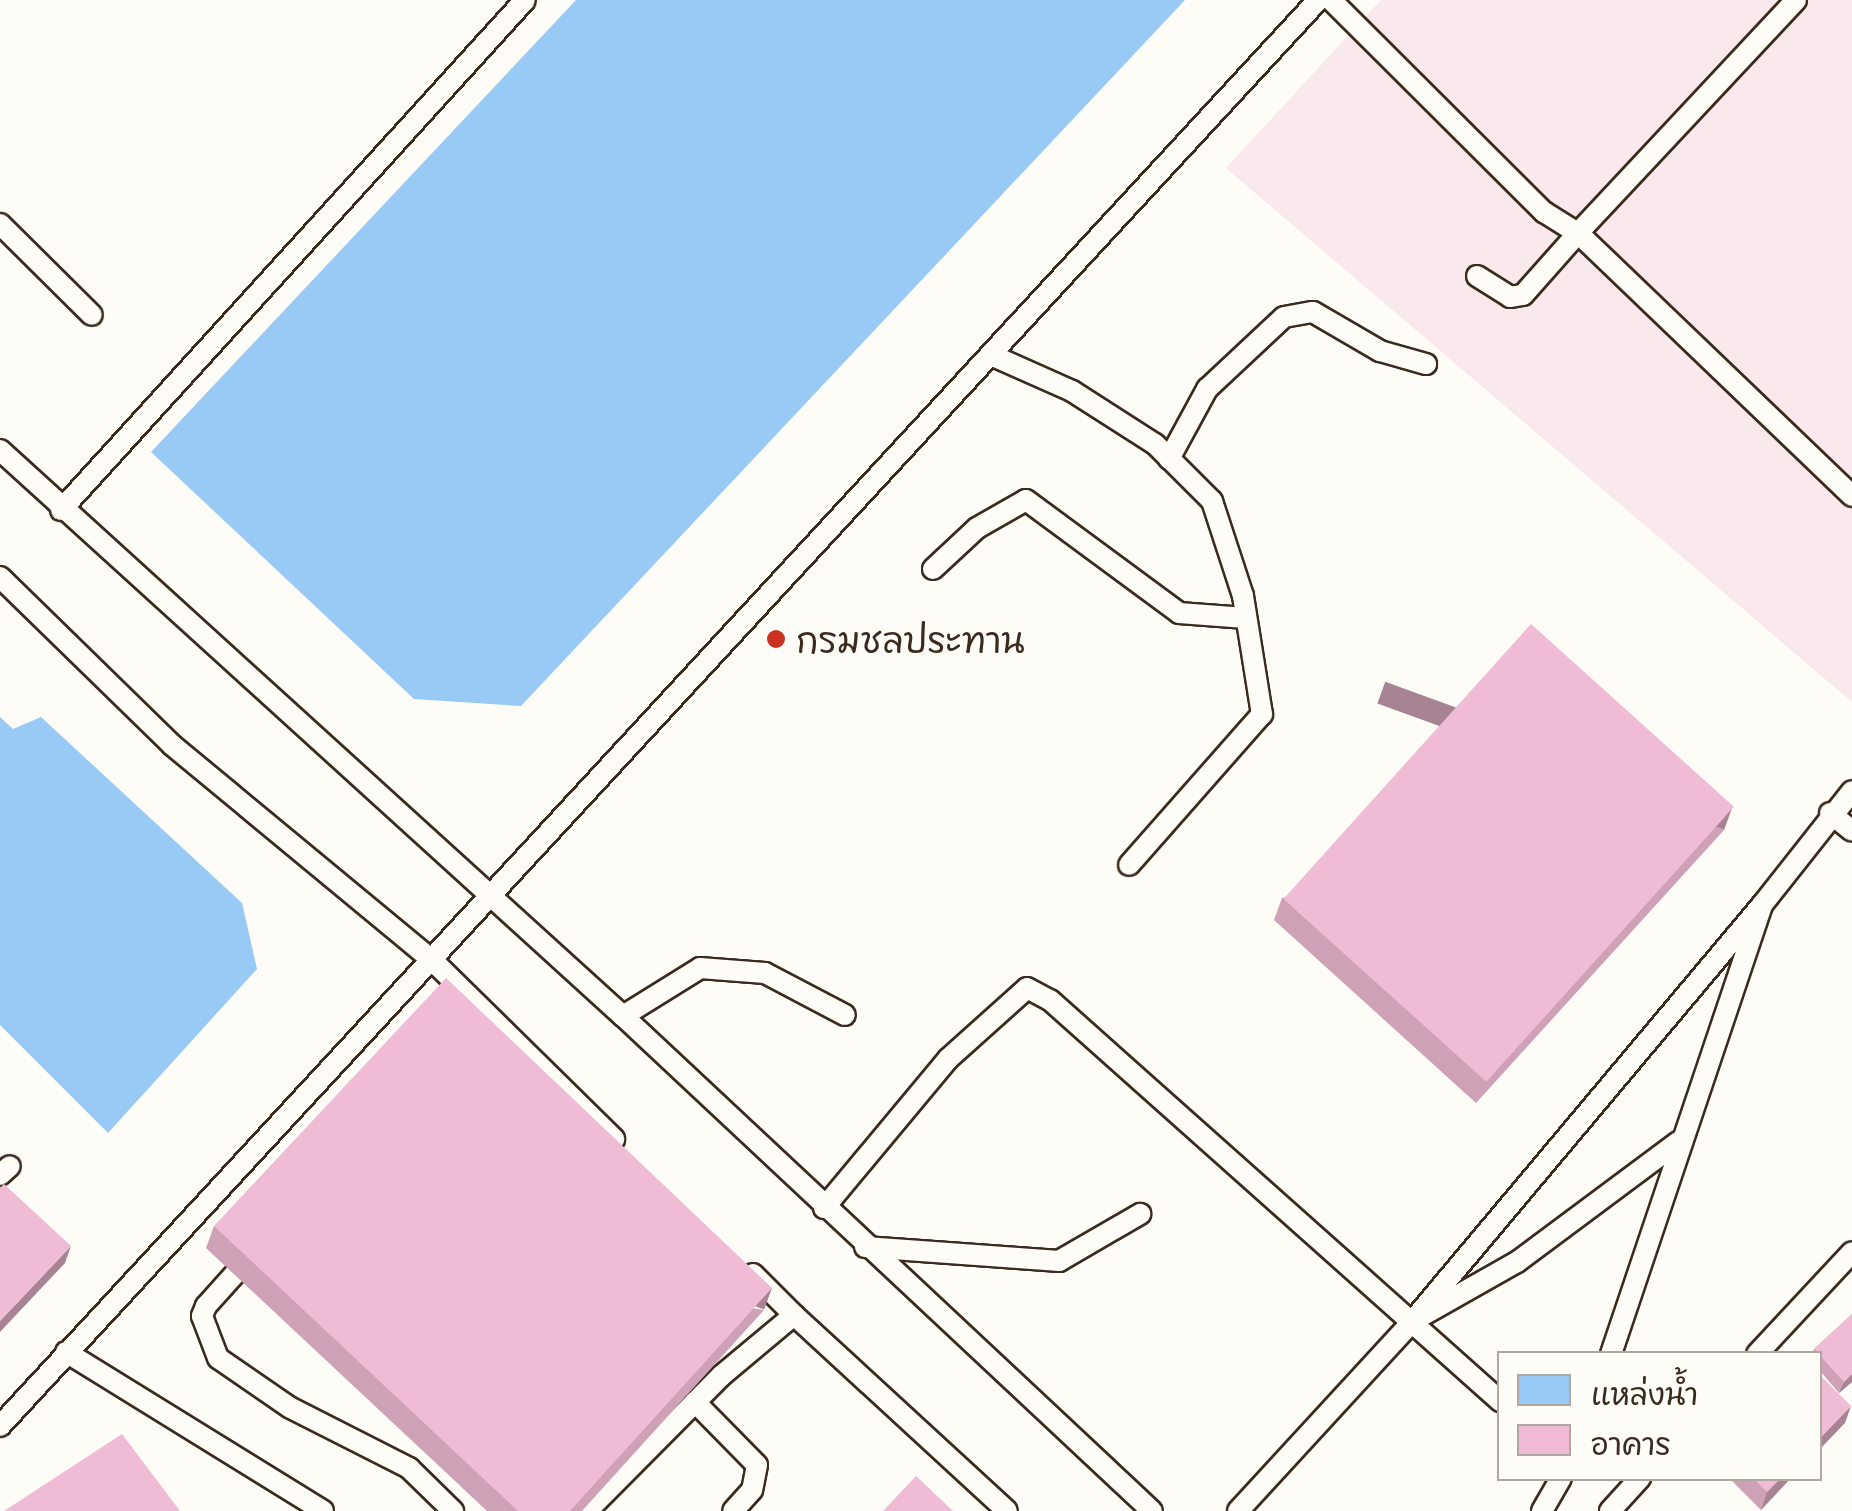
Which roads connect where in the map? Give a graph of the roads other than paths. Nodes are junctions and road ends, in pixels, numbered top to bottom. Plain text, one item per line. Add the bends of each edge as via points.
1 (525, 0) edge
2 (1318, 0) edge
3 (1331, 0) edge
4 (1796, 0) edge
5 (0, 224) edge
6 (1578, 234) junction
7 (1476, 276) dead end
8 (92, 314) dead end
9 (991, 355) junction
10 (1426, 364) dead end
11 (0, 450) edge
12 (1169, 459) junction
13 (1852, 496) edge
14 (61, 510) junction
15 (933, 569) dead end
16 (0, 577) edge
17 (1246, 618) junction
18 (1852, 791) edge
19 (1830, 813) junction
20 (1852, 830) edge
21 (1129, 865) dead end
22 (490, 898) junction
23 (1762, 904) junction
24 (431, 959) junction
25 (846, 1015) dead end
26 (623, 1016) junction
27 (1678, 1142) junction
28 (627, 1151) edge
29 (824, 1208) junction
30 (1140, 1214) dead end
31 (270, 1234) edge
32 (865, 1247) junction
33 (1852, 1252) edge
34 (739, 1261) edge
35 (794, 1315) junction
36 (1411, 1323) junction
37 (1612, 1351) edge
38 (1761, 1351) edge
39 (66, 1352) junction
40 (1497, 1398) edge
41 (695, 1402) junction
42 (0, 1426) edge
43 (1559, 1481) edge
44 (1637, 1481) edge
45 (324, 1511) edge
46 (453, 1511) edge
47 (587, 1511) edge
48 (733, 1511) edge
49 (1007, 1511) edge
50 (1152, 1511) edge
51 (1238, 1511) edge
52 (1542, 1511) edge
53 (1610, 1511) edge

1 - 14 lane
2 - 9 lane
3 - 6 lane via 1544,212
4 - 6 lane
5 - 8 lane
6 - 7 lane via 1523,295 1510,297
6 - 13 lane
9 - 12 lane via 1072,391
9 - 22 lane
10 - 12 lane via 1380,351 1313,312 1284,317 1207,389
11 - 14 lane
12 - 17 lane via 1212,501
14 - 22 lane
15 - 17 lane via 977,528 1026,500 1179,613
16 - 24 lane via 172,745
17 - 21 lane via 1262,714
18 - 19 lane
19 - 20 lane
19 - 23 lane
22 - 24 lane
22 - 26 lane
23 - 27 lane
23 - 36 lane
24 - 28 lane
24 - 39 lane
25 - 26 lane via 764,973 700,968
26 - 29 lane
27 - 36 lane via 1517,1262
27 - 37 lane
29 - 32 lane
29 - 36 lane via 948,1059 1027,988 1050,1000
30 - 32 lane via 1059,1261
31 - 46 lane via 206,1306 202,1316 218,1358 289,1406 430,1476
32 - 50 lane
33 - 38 lane
34 - 35 lane
35 - 41 lane via 714,1369
35 - 49 lane
36 - 40 lane
36 - 51 lane
39 - 42 lane
39 - 45 lane
41 - 47 lane via 611,1473
41 - 48 lane via 758,1465 752,1490
43 - 52 lane
44 - 53 lane

